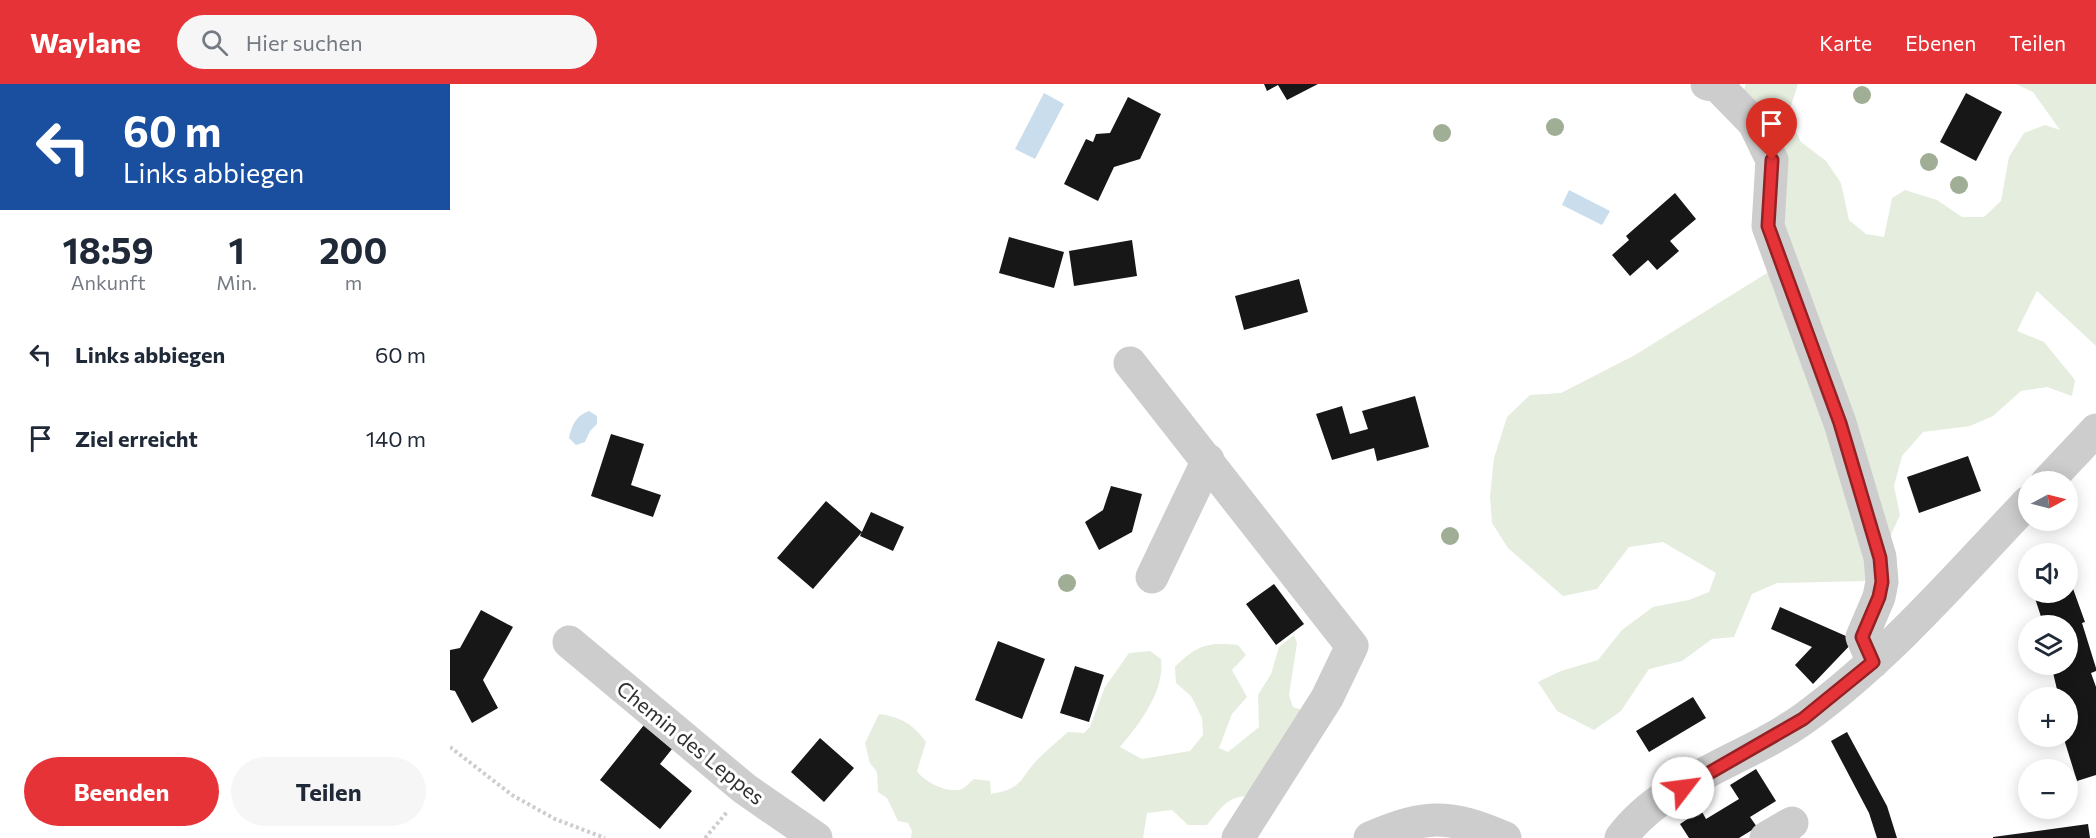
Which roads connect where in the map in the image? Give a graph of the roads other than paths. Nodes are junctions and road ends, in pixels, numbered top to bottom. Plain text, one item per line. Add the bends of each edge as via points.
1 (1707, 84) edge
2 (1130, 363) dead end
3 (2096, 430) edge
4 (1208, 460) junction
5 (2058, 471) edge
6 (2018, 512) edge
7 (1152, 577) dead end
8 (569, 642) dead end
9 (1873, 662) junction
10 (816, 838) edge
11 (1238, 838) edge
12 (1370, 838) edge
13 (1505, 838) edge
14 (1621, 838) edge

1 - 9 street via 1718,86 1754,123 1772,160 1768,226 1840,423 1880,558 1879,597 1862,637
2 - 4 street
3 - 5 street
4 - 7 street
4 - 11 street via 1352,646 1327,698
6 - 9 street
8 - 10 street, Chemin des Leppes via 745,789
9 - 14 street via 1803,719 1663,799 1629,826
12 - 13 street via 1405,823 1428,819 1474,825

